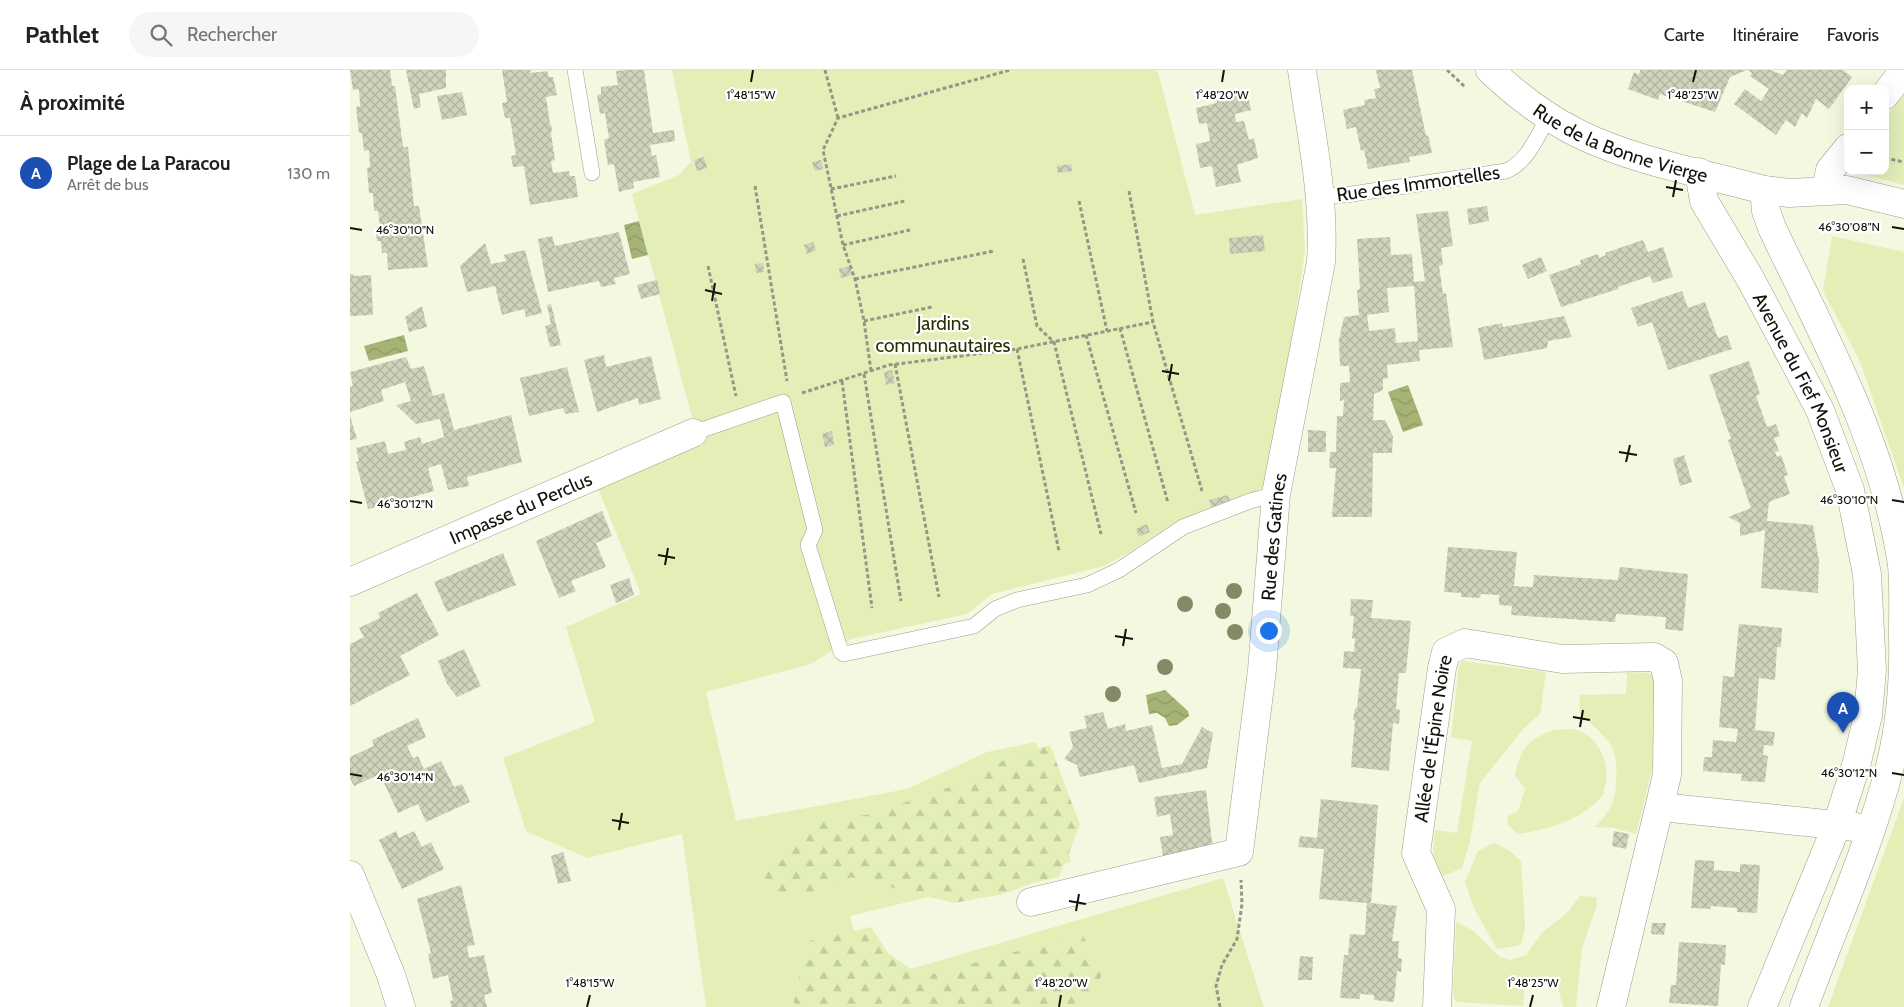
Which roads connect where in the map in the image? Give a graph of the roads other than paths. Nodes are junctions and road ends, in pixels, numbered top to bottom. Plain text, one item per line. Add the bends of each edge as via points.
1 (575, 70) edge
2 (1302, 70) edge
3 (1490, 70) edge
4 (1900, 71) edge
5 (1889, 89) edge
6 (1549, 116) junction
7 (1844, 153) edge
8 (1699, 172) junction
9 (592, 173) dead end
10 (1764, 190) junction
11 (1826, 190) junction
12 (1320, 196) junction
13 (1904, 204) edge
14 (693, 433) joint
15 (1276, 494) junction
16 (350, 582) edge
17 (1661, 807) junction
18 (1837, 825) junction
19 (1872, 829) junction
20 (350, 875) edge
21 (1031, 902) dead end
22 (401, 1007) edge
23 (1437, 1007) edge
24 (1610, 1007) edge
25 (1762, 1007) edge
26 (1804, 1007) edge

1 - 9 lane
2 - 12 street, Rue des Gatines
3 - 6 street, Rue de la Bonne Vierge
4 - 5 street
6 - 8 street, Rue de la Bonne Vierge via 1579,134 1613,148
6 - 12 lane, Rue des Immortelles via 1524,159 1506,171
7 - 11 street via 1830,170
8 - 10 street, Rue de la Bonne Vierge
8 - 18 street, Avenue du Fief Monsieur via 1704,201 1751,280 1820,410 1850,490 1867,574 1872,670 1868,715
10 - 11 street, Rue de la Bonne Vierge via 1789,193
10 - 19 street, Avenue du Fief Monsieur via 1772,228 1855,399 1884,479 1902,567 1904,672 1899,724
11 - 13 street, Rue de la Bonne Vierge via 1866,194
12 - 15 street, Rue des Gatines via 1321,262
14 - 15 lane via 783,402 815,530 808,545 844,654 974,626 995,609 1017,600 1087,586 1120,570 1183,527
14 - 16 street, Impasse du Perclus
15 - 21 street, Rue des Gatines via 1262,670 1239,852
17 - 18 street
17 - 23 street, Allée de l'Épine Noire via 1669,742 1668,681 1664,663 1654,657 1562,659 1465,643 1446,652 1416,852 1441,909
17 - 24 street, Allée de l'Épine Noire
18 - 19 street
18 - 25 street, Avenue du Fief Monsieur
19 - 26 street, Avenue du Fief Monsieur
20 - 22 street

